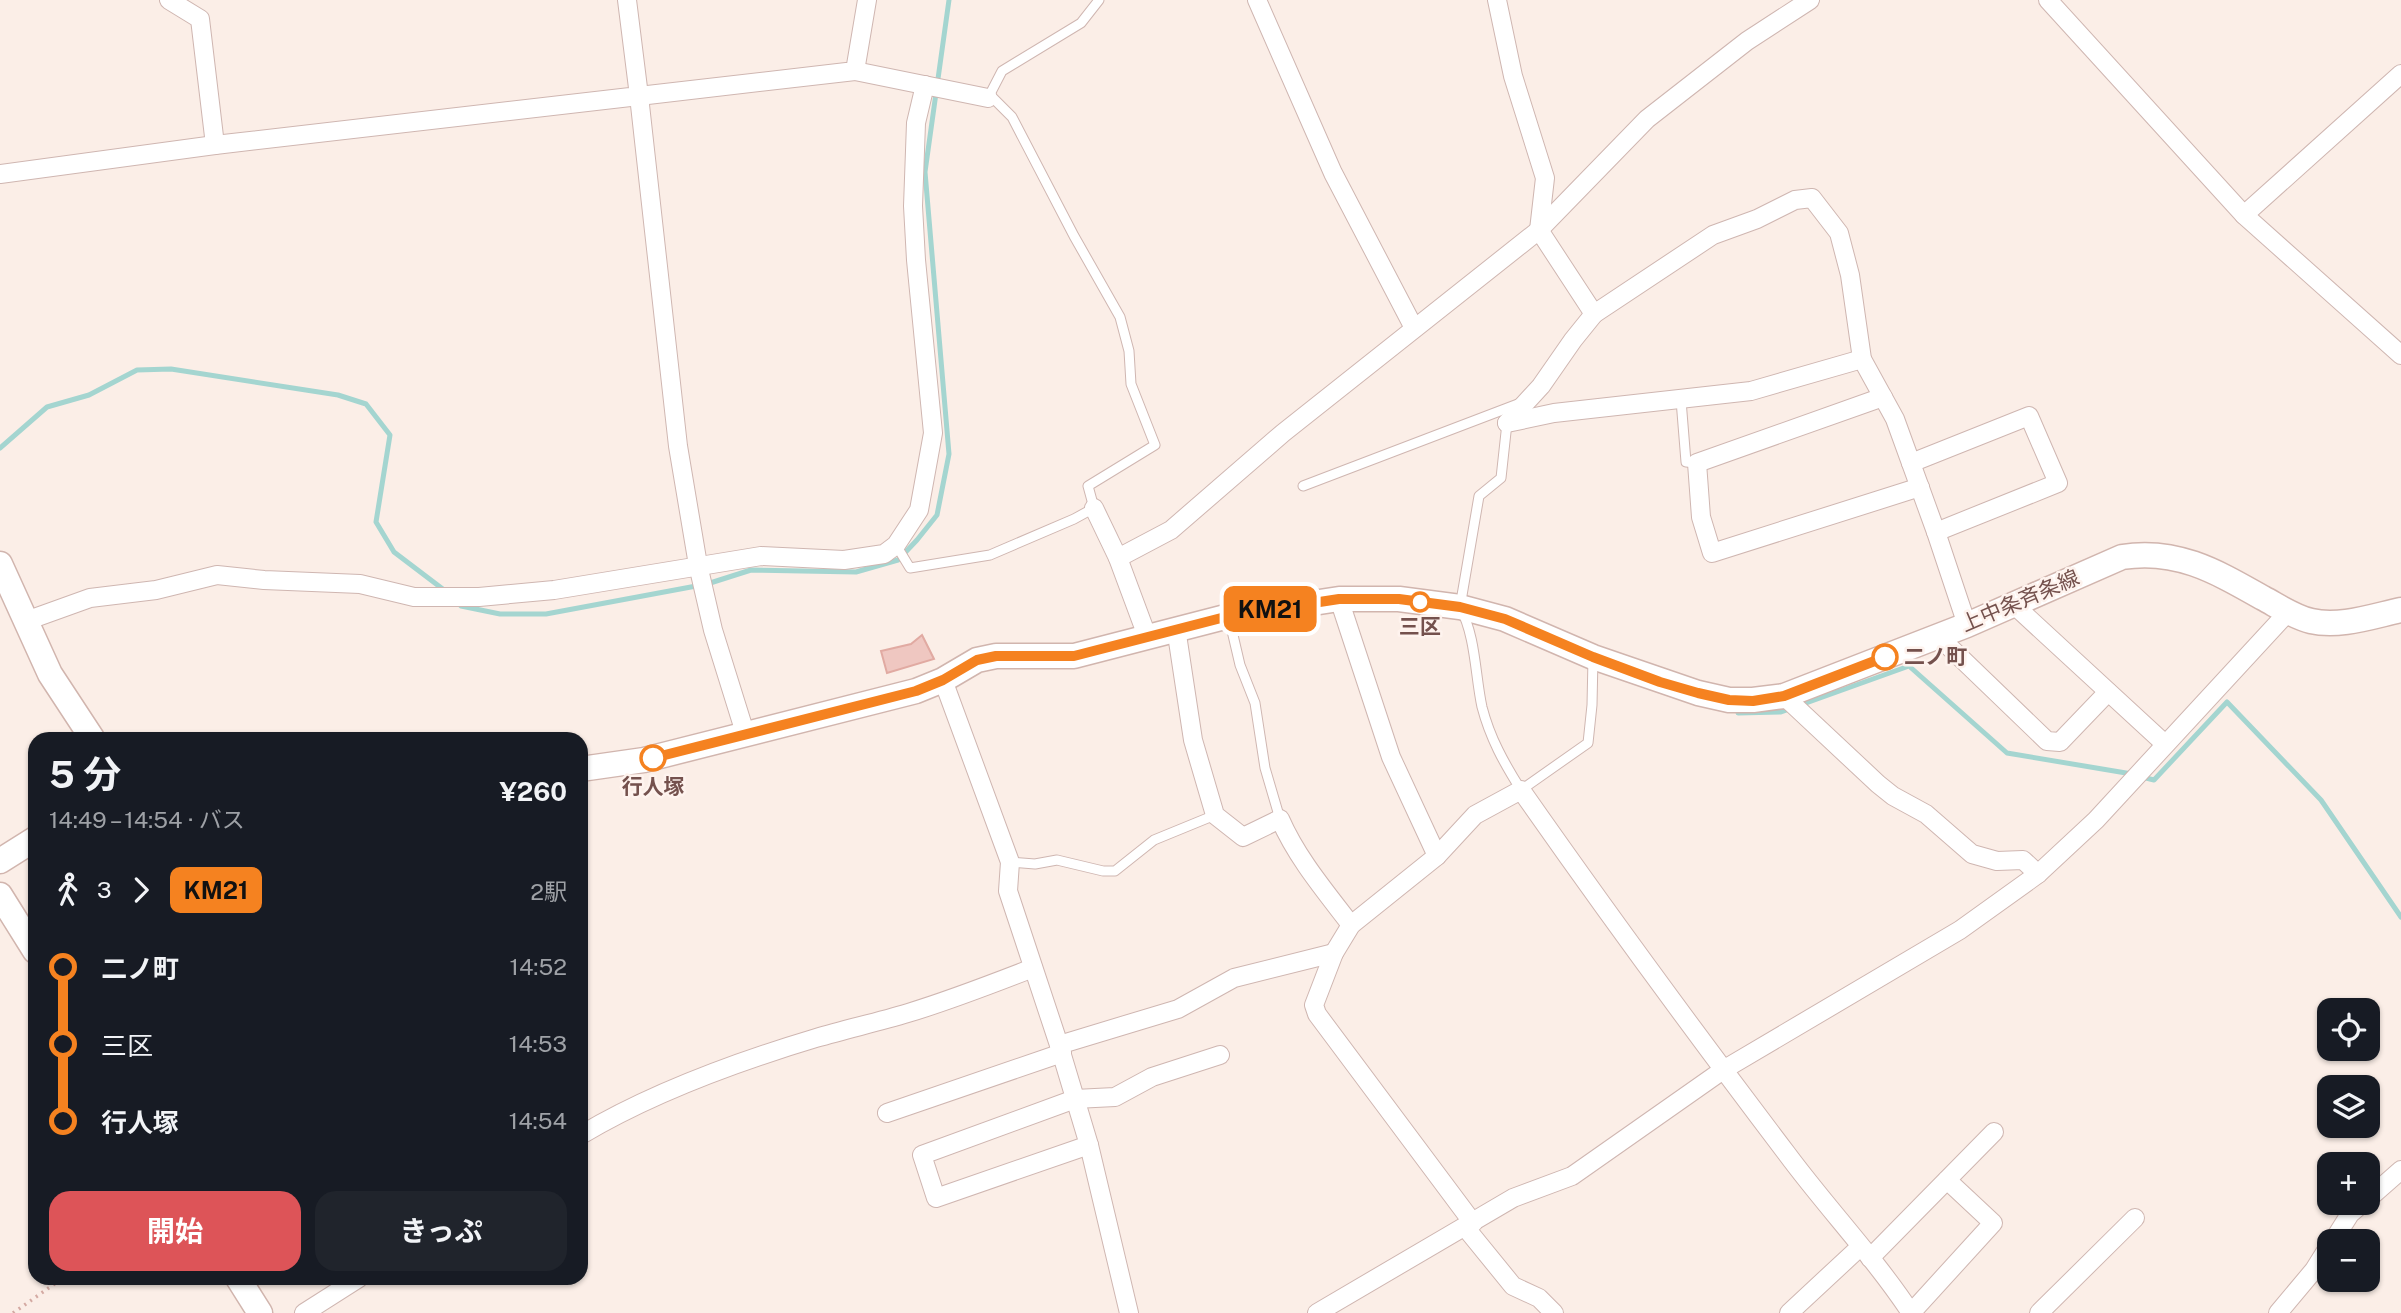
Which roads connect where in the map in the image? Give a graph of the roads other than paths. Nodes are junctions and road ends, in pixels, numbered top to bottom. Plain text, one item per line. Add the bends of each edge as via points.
1 (169, 0) edge
2 (627, 0) edge
3 (867, 0) edge
4 (1099, 0) edge
5 (1257, 0) edge
6 (1497, 0) edge
7 (1810, 0) edge
8 (2048, 0) edge
9 (855, 71) junction
10 (2401, 74) edge
11 (925, 85) junction
12 (639, 96) junction
13 (988, 99) junction
14 (215, 145) junction
15 (0, 174) edge
16 (2244, 215) junction
17 (1539, 230) junction
18 (1594, 314) junction
19 (1414, 328) junction
20 (2401, 355) edge
21 (1862, 359) junction
22 (1883, 397) junction
23 (1681, 400) junction
24 (1528, 401) junction
25 (1507, 423) junction
26 (1697, 463) junction
27 (1911, 463) junction
28 (1303, 486) dead end
29 (1920, 487) junction
30 (1094, 508) junction
31 (1936, 532) junction
32 (896, 545) junction
33 (1118, 558) junction
34 (0, 564) edge
35 (698, 565) junction
36 (1339, 599) junction
37 (2013, 604) junction
38 (1460, 607) junction
39 (2401, 610) edge
40 (2288, 612) junction
41 (1229, 616) junction
42 (26, 621) junction
43 (1967, 625) junction
44 (1176, 628) junction
45 (1147, 636) junction
46 (1938, 636) junction
47 (1593, 657) junction
48 (943, 680) junction
49 (2108, 692) junction
50 (1784, 696) junction
51 (88, 732) edge
52 (746, 736) junction
53 (2165, 744) junction
54 (588, 768) edge
55 (1521, 790) junction
56 (1215, 815) junction
57 (1280, 819) junction
58 (28, 843) edge
59 (1437, 856) junction
60 (0, 861) edge
61 (1010, 862) junction
62 (2038, 874) junction
63 (0, 895) edge
64 (1351, 925) junction
65 (28, 940) edge
66 (1334, 953) junction
67 (1033, 968) junction
68 (1060, 1049) junction
69 (1220, 1055) dead end
70 (1723, 1070) junction
71 (1075, 1099) junction
72 (887, 1112) dead end
73 (588, 1131) edge
74 (1994, 1132) dead end
75 (1089, 1145) junction
76 (2401, 1170) edge
77 (1947, 1180) junction
78 (2380, 1189) edge
79 (2135, 1218) dead end
80 (1469, 1225) junction
81 (1865, 1253) junction
82 (2317, 1265) edge
83 (242, 1285) edge
84 (348, 1285) edge
85 (260, 1313) edge
86 (304, 1313) edge
87 (1129, 1313) edge
88 (1317, 1313) edge
89 (1554, 1313) edge
90 (1789, 1313) edge
91 (1911, 1313) edge
92 (2039, 1313) edge
93 (2278, 1313) edge

1 - 14 street via 200,19
2 - 12 street
3 - 9 street
4 - 13 lane via 1081,23 1002,71
5 - 19 street via 1333,173
6 - 17 street via 1513,76 1545,178
7 - 17 street via 1747,41 1647,119
8 - 16 street
9 - 11 street
9 - 12 street
10 - 16 street
11 - 13 street
11 - 32 street via 916,123 913,206 933,433 919,510
12 - 14 street
12 - 35 street via 678,446
13 - 30 lane via 1012,117 1120,317 1131,384 1155,445 1088,486
14 - 15 street
16 - 20 street
17 - 18 street
17 - 19 street
18 - 21 street via 1713,235 1795,200 1812,198 1839,233
18 - 24 street
19 - 33 street via 1171,530
21 - 22 street
21 - 23 street via 1751,391
22 - 26 street
22 - 27 street
23 - 25 street
23 - 26 lane via 1686,462
24 - 25 street
24 - 28 lane
25 - 38 lane via 1501,478 1479,496
26 - 29 street via 1701,517 1712,553
27 - 29 street
27 - 31 street via 2029,416 2058,483
29 - 31 street
30 - 32 lane via 990,555 910,568
30 - 33 street
31 - 43 street
32 - 35 street via 884,554 844,560 761,556
33 - 45 street
34 - 42 main road
35 - 42 street via 554,590 479,597 414,597 360,584 217,575 156,590 90,598
35 - 52 street
36 - 38 main road, 上中条斉条線 via 1399,599
36 - 41 main road, 上中条斉条線
36 - 59 street via 1391,757
37 - 40 main road, 上中条斉条線 via 2122,557 2143,554 2166,555 2209,570
37 - 43 main road, 上中条斉条線
37 - 49 street
38 - 47 main road, 上中条斉条線 via 1505,619
38 - 55 lane via 1468,621 1483,709 1499,755
39 - 40 main road, 上中条斉条線 via 2333,623
40 - 53 street
41 - 44 main road, 上中条斉条線
41 - 57 lane via 1255,703 1265,768
42 - 51 main road via 50,674
43 - 46 main road, 上中条斉条線
44 - 45 main road, 上中条斉条線
44 - 56 street via 1194,740
45 - 48 main road, 上中条斉条線 via 1074,656 977,660
46 - 49 street via 2046,741 2060,742
46 - 50 main road, 上中条斉条線
47 - 50 main road, 上中条斉条線 via 1660,682 1729,700
47 - 55 lane via 1588,743
48 - 52 main road, 上中条斉条線
48 - 61 street
49 - 53 street
50 - 62 street via 1878,784 1926,814 1972,854 1997,861 2023,860
52 - 54 main road, 上中条斉条線
53 - 62 street via 2096,820
55 - 59 street via 1475,815
55 - 70 street
56 - 57 street via 1243,837
56 - 61 lane via 1154,840 1115,871 1057,860
57 - 64 street via 1289,840
58 - 60 main road
59 - 64 street
61 - 67 street via 1008,891
62 - 70 street via 1960,930
63 - 65 main road
64 - 66 street
66 - 68 street via 1234,978 1178,1009
66 - 80 street via 1314,1005 1317,1014
67 - 68 street
67 - 73 street via 974,992 708,1075
68 - 71 street
68 - 72 street
69 - 71 street via 1152,1077 1115,1097
70 - 80 street via 1573,1176 1513,1198
70 - 81 street
71 - 75 street
71 - 75 street via 922,1155 936,1198
74 - 77 street
75 - 87 street
76 - 78 street
77 - 81 street
77 - 91 street via 1993,1223
79 - 92 street
80 - 88 street
80 - 89 street via 1513,1286 1539,1298
81 - 90 street
81 - 91 street
82 - 93 street
83 - 85 main road
84 - 86 street

